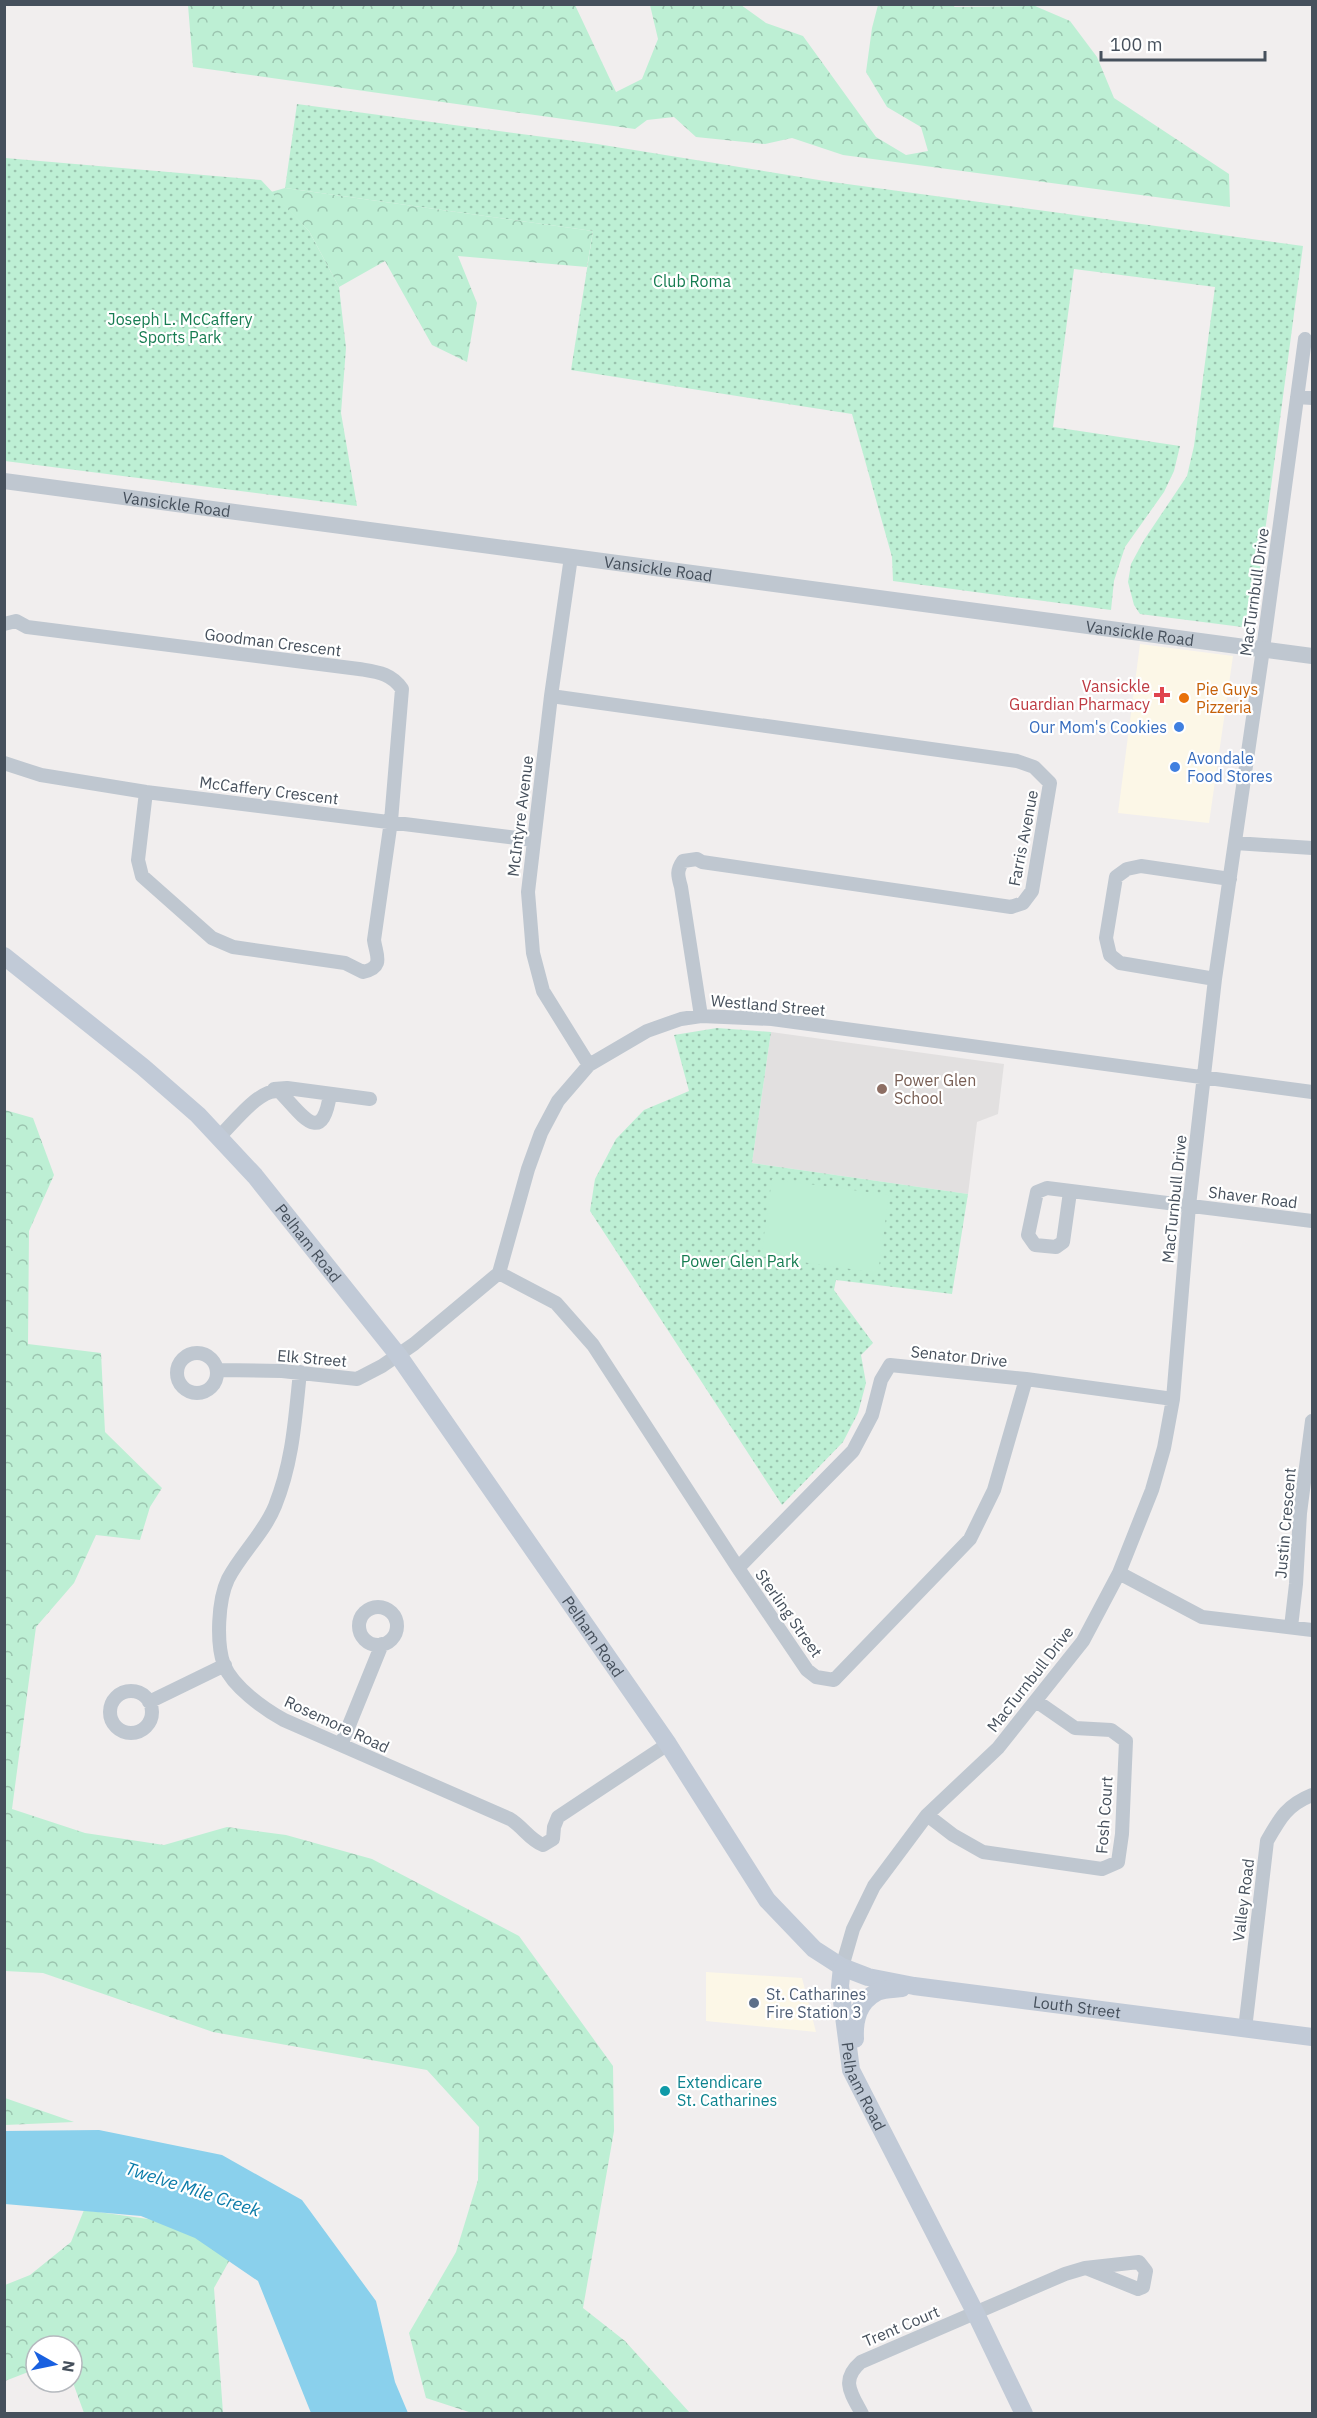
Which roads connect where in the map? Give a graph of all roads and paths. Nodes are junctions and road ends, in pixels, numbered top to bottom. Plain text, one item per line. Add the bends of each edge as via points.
1 (1305, 339) dead end
2 (1297, 397) junction
3 (1312, 398) edge
4 (4, 481) edge
5 (571, 556) junction
6 (4, 624) edge
7 (1263, 649) junction
8 (1312, 656) edge
9 (551, 696) junction
10 (4, 763) edge
11 (146, 792) junction
12 (391, 821) junction
13 (533, 840) junction
14 (1235, 843) junction
15 (1312, 848) edge
16 (1230, 879) junction
17 (4, 956) edge
18 (1215, 979) junction
19 (701, 1016) junction
20 (589, 1065) junction
21 (1203, 1078) junction
22 (1312, 1092) edge
23 (264, 1094) junction
24 (330, 1094) junction
25 (370, 1100) dead end
26 (219, 1137) junction
27 (1070, 1192) junction
28 (1189, 1206) junction
29 (1312, 1221) edge
30 (499, 1273) junction
31 (398, 1355) junction
32 (218, 1370) dead end
33 (300, 1372) junction
34 (1026, 1379) junction
35 (1173, 1399) junction
36 (1312, 1421) edge
37 (738, 1568) junction
38 (1119, 1573) junction
39 (1291, 1627) junction
40 (1312, 1630) edge
41 (382, 1644) dead end
42 (225, 1665) junction
43 (1036, 1701) junction
44 (149, 1702) dead end
45 (668, 1744) junction
46 (341, 1745) junction
47 (1312, 1795) edge
48 (927, 1815) junction
49 (842, 1967) junction
50 (914, 1986) junction
51 (1245, 2030) junction
52 (1312, 2037) edge
53 (851, 2070) junction
54 (1086, 2268) dead end
55 (975, 2312) junction
56 (862, 2414) edge
57 (1024, 2414) edge

1 - 2 street, MacTurnbull Drive
2 - 3 street
2 - 7 street, MacTurnbull Drive
4 - 5 street, Vansickle Road
5 - 7 street, Vansickle Road
5 - 9 street, McIntyre Avenue
6 - 12 street, Goodman Crescent via 16,621 27,627 386,674 402,689
7 - 8 street, Vansickle Road
7 - 14 street, MacTurnbull Drive
9 - 13 street, McIntyre Avenue
9 - 19 street, Farris Avenue via 1017,761 1034,767 1050,783 1032,891 1023,903 1011,908 697,859 683,861 678,878
10 - 11 street, McCaffery Crescent via 41,775
11 - 12 street, McCaffery Crescent
11 - 12 street via 138,860 142,876 212,938 233,947 345,963 363,972 374,966 378,958 374,940
12 - 13 street, McCaffery Crescent
13 - 20 street, McIntyre Avenue via 528,892 533,953 543,991
14 - 15 street
14 - 16 street, MacTurnbull Drive
16 - 18 street, MacTurnbull Drive
16 - 18 street via 1141,866 1116,877 1107,938 1110,955 1120,963
17 - 26 main road, Pelham Road via 143,1067
18 - 21 street, MacTurnbull Drive
19 - 20 street, Westland Street via 647,1031
19 - 21 street, Westland Street via 772,1019
20 - 30 street, Westland Street via 558,1101 541,1133
21 - 22 street, Westland Street
21 - 28 street, MacTurnbull Drive
23 - 24 street via 280,1088
23 - 24 street via 279,1091 306,1120 316,1122 323,1119
23 - 26 street
24 - 25 street
26 - 31 main road, Pelham Road via 255,1176
27 - 27 street, Shaver Road via 1063,1242 1056,1247 1035,1245 1028,1235 1037,1192 1047,1188
27 - 28 street, Shaver Road
28 - 29 street, Shaver Road
28 - 35 street, MacTurnbull Drive
30 - 31 street
30 - 37 street, Sterling Street via 556,1303 593,1345
31 - 33 street, Elk Street via 357,1379
31 - 45 main road, Pelham Road
32 - 33 street, Elk Street
33 - 42 street, Rosemore Road via 285,1480 269,1518 235,1567 222,1596 219,1623
34 - 35 street, Senator Drive
34 - 37 street, Senator Drive via 891,1365 881,1380 872,1415 853,1451
34 - 37 street, Sterling Street via 994,1490 970,1539 834,1680 816,1677 807,1670
35 - 38 street, MacTurnbull Drive via 1152,1490
36 - 39 street, Justin Crescent
38 - 39 street via 1202,1617
38 - 43 street, MacTurnbull Drive via 1083,1641
39 - 40 street
41 - 46 street
42 - 44 street
42 - 46 street, Rosemore Road via 243,1689 266,1709
43 - 48 street, MacTurnbull Drive via 998,1748
43 - 48 street, Fosh Court via 1075,1728 1111,1730 1126,1741 1118,1862 1102,1869 982,1852
45 - 46 street, Rosemore Road via 558,1817 554,1839 545,1845 510,1819
45 - 49 main road, Pelham Road via 767,1900 814,1949
47 - 51 street, Valley Road via 1282,1813 1267,1840
48 - 49 street, MacTurnbull Drive via 874,1886 853,1929
49 - 50 main road, Louth Street via 868,1977
49 - 53 main road, Pelham Road via 840,1986
50 - 51 main road, Louth Street
50 - 53 main road via 877,1992 859,2008
51 - 52 main road, Louth Street
53 - 55 main road, Pelham Road
54 - 55 street
55 - 56 street, Trent Court via 854,2368 849,2388
55 - 57 main road, Pelham Road

